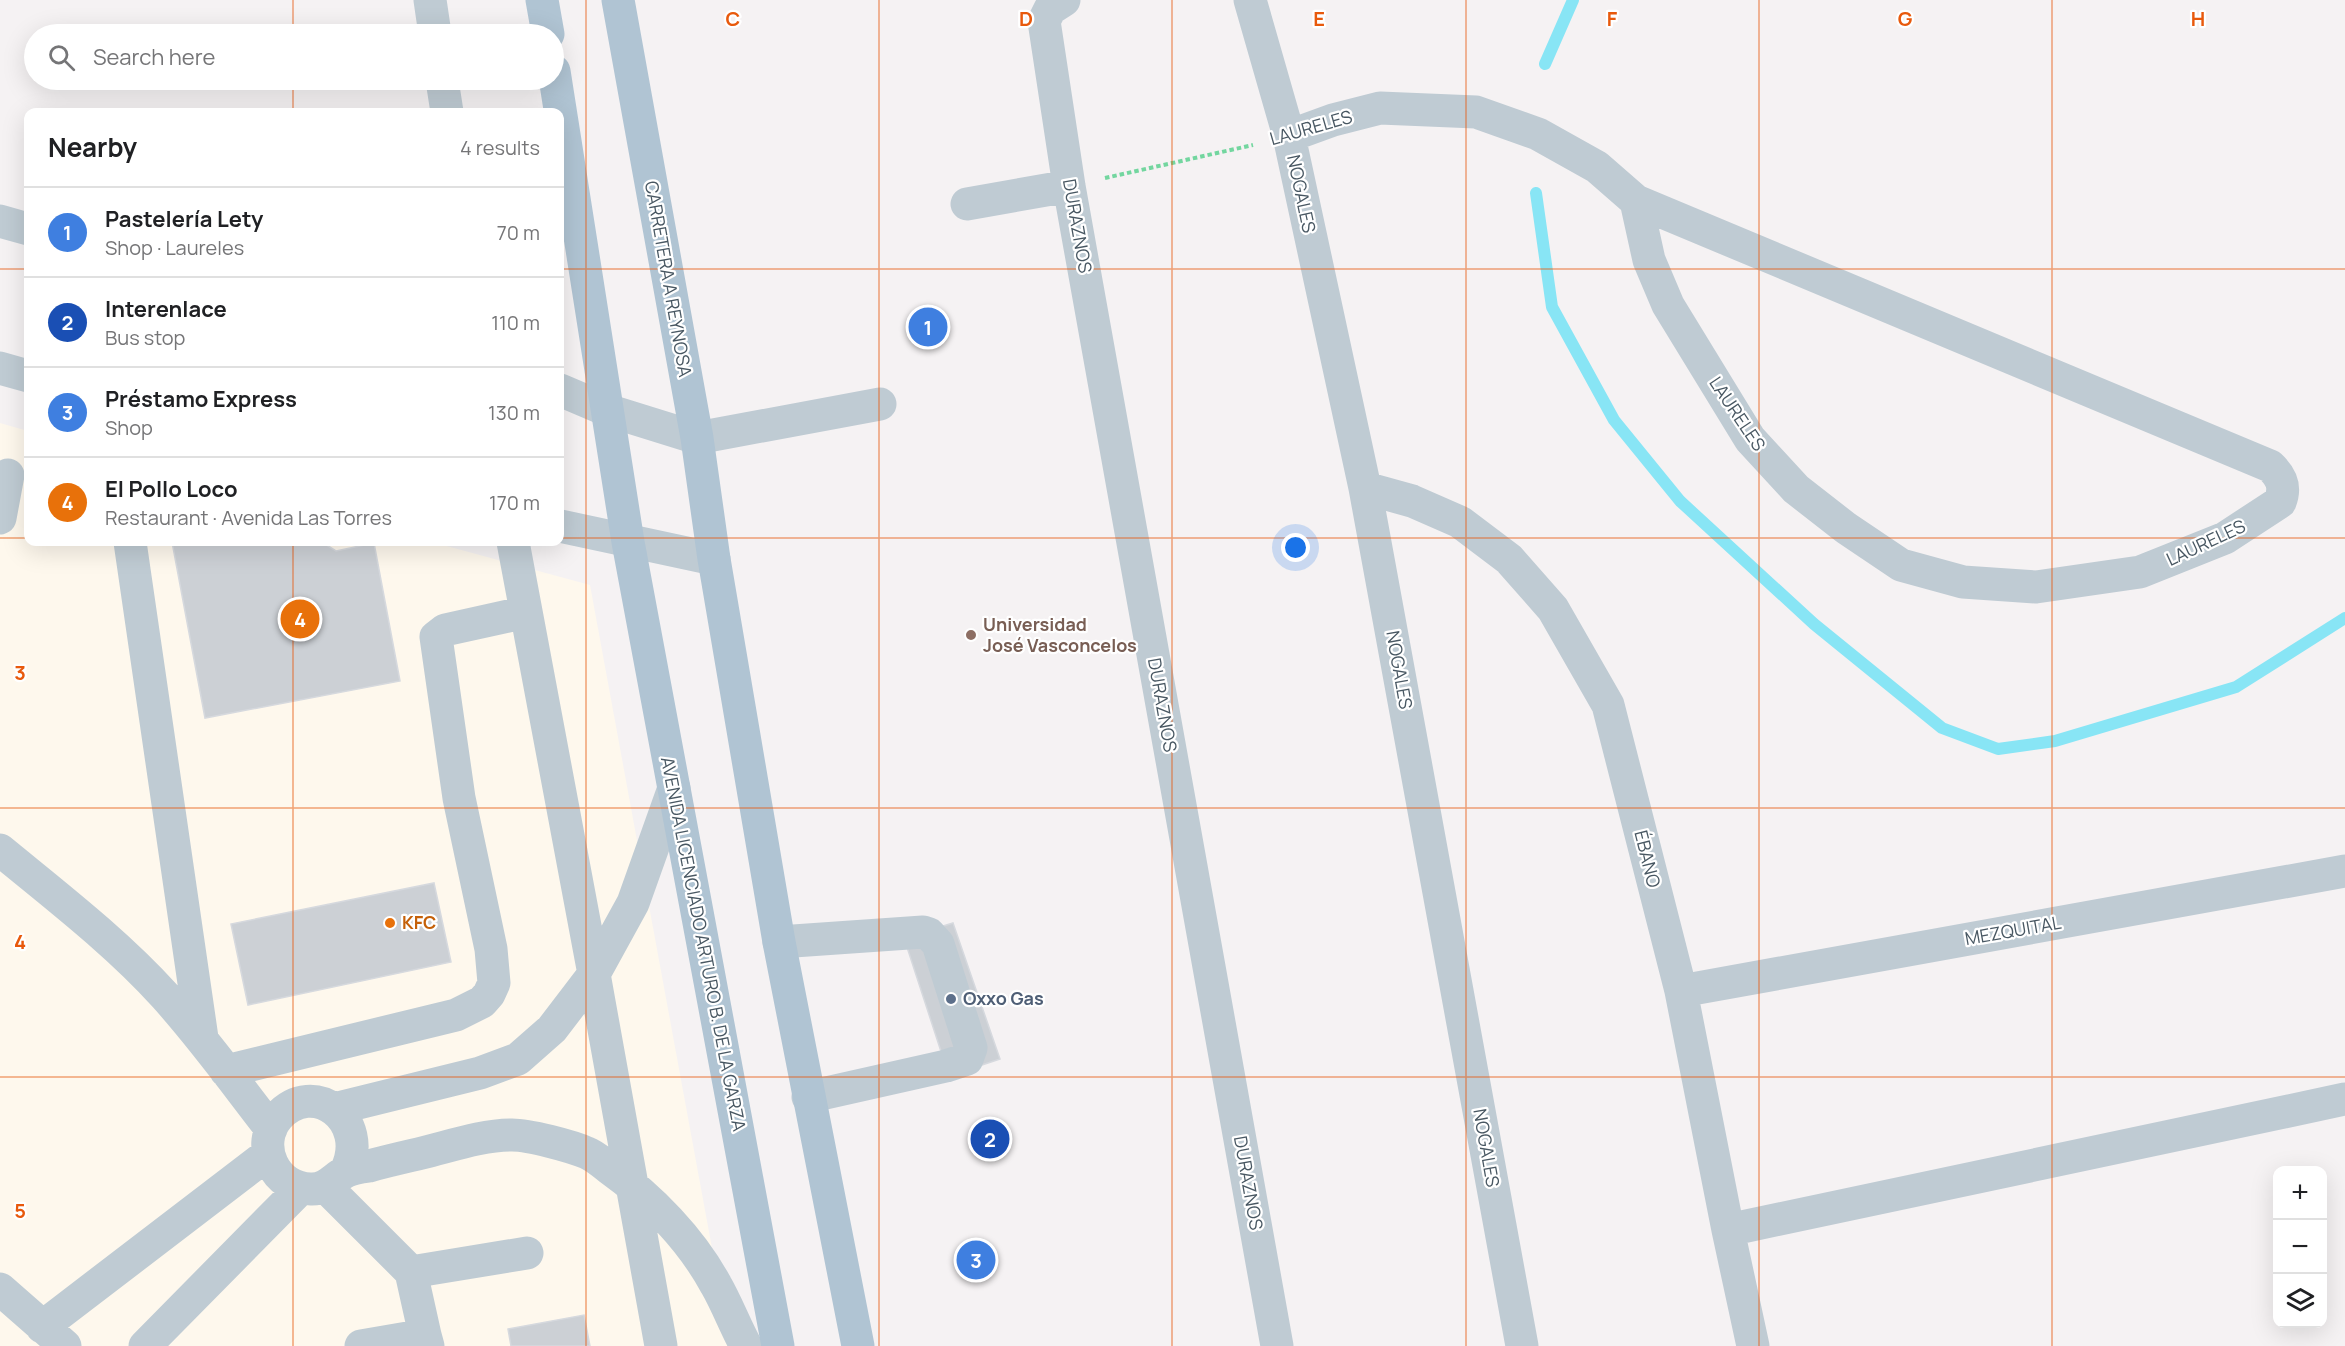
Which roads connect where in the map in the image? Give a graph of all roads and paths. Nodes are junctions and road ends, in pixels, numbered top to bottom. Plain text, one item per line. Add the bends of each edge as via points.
1 (430, 0) edge
2 (542, 0) edge
3 (618, 0) edge
4 (1064, 0) edge
5 (1250, 0) edge
6 (434, 24) edge
7 (546, 24) edge
8 (444, 90) edge
9 (557, 90) edge
10 (446, 108) edge
11 (560, 108) edge
12 (564, 136) edge
13 (1289, 136) junction
14 (1069, 186) junction
15 (1635, 201) junction
16 (967, 204) dead end
17 (0, 221) edge
18 (24, 228) edge
19 (0, 368) edge
20 (24, 375) edge
21 (564, 392) edge
22 (880, 404) dead end
23 (606, 410) junction
24 (697, 438) junction
25 (12, 476) edge
26 (1365, 488) junction
27 (0, 518) edge
28 (564, 527) edge
29 (628, 542) junction
30 (131, 546) edge
31 (514, 546) edge
32 (714, 559) junction
33 (526, 612) junction
34 (674, 788) junction
35 (0, 850) edge
36 (2345, 871) edge
37 (778, 942) junction
38 (594, 974) junction
39 (1681, 991) junction
40 (202, 1038) junction
41 (226, 1071) junction
42 (808, 1097) junction
43 (2345, 1099) edge
44 (334, 1109) junction
45 (269, 1141) junction
46 (324, 1182) junction
47 (631, 1184) junction
48 (1728, 1230) junction
49 (527, 1253) dead end
50 (411, 1272) junction
51 (0, 1289) edge
52 (53, 1337) edge
53 (427, 1340) edge
54 (145, 1346) edge
55 (361, 1346) edge
56 (661, 1346) edge
57 (746, 1346) edge
58 (778, 1346) edge
59 (858, 1346) edge
60 (1277, 1346) edge
61 (1522, 1346) edge
62 (1753, 1346) edge

1 - 6 street
2 - 7 main road
3 - 24 main road, CARRETERA A REYNOSA
4 - 14 street, DURAZNOS via 1050,9 1044,21
5 - 13 street, NOGALES
8 - 10 street
9 - 11 main road
12 - 23 main road
13 - 14 path, LAURELES
13 - 15 street, LAURELES via 1380,108 1476,112 1539,134 1597,167
13 - 26 street, NOGALES
14 - 16 street
14 - 60 street, DURAZNOS
15 - 15 street, LAURELES via 2270,466 2282,481 2280,502 2225,538 2140,572 2036,587 1963,582 1902,565 1796,489 1750,439 1668,305 1648,260
17 - 18 street
19 - 20 street
21 - 23 street
22 - 24 street
23 - 24 street
23 - 29 main road
24 - 32 main road, CARRETERA A REYNOSA
25 - 27 street
26 - 39 street, ÉBANO via 1412,501 1460,522 1509,559 1553,609 1608,705
26 - 61 street, NOGALES
28 - 29 street
29 - 32 street
29 - 34 main road, AVENIDA LICENCIADO ARTURO B. DE LA GARZA
30 - 40 street
31 - 33 street
32 - 37 main road
33 - 38 street
33 - 41 street via 445,630 436,637 459,798 491,949 494,982 489,994 456,1015
34 - 38 street via 633,903
34 - 58 main road, AVENIDA LICENCIADO ARTURO B. DE LA GARZA
35 - 40 street via 92,926 164,994
36 - 39 street, MEZQUITAL
37 - 42 main road
37 - 42 street via 929,934 938,944 971,1048 967,1059 946,1066
38 - 44 street via 552,1029 518,1059 480,1073
38 - 47 street
39 - 48 street, ÉBANO
40 - 41 street
41 - 45 street
42 - 59 main road
43 - 48 street
44 - 45 street via 321,1102 297,1103 278,1118
44 - 46 street via 352,1134 354,1149
45 - 46 street via 280,1176 289,1183
45 - 52 street
46 - 47 street via 477,1140 512,1135 588,1153
46 - 50 street
46 - 54 street
47 - 56 street
47 - 57 street via 689,1243 716,1285
48 - 62 street, ÉBANO
49 - 50 street
50 - 53 street
51 - 52 street
53 - 55 street

